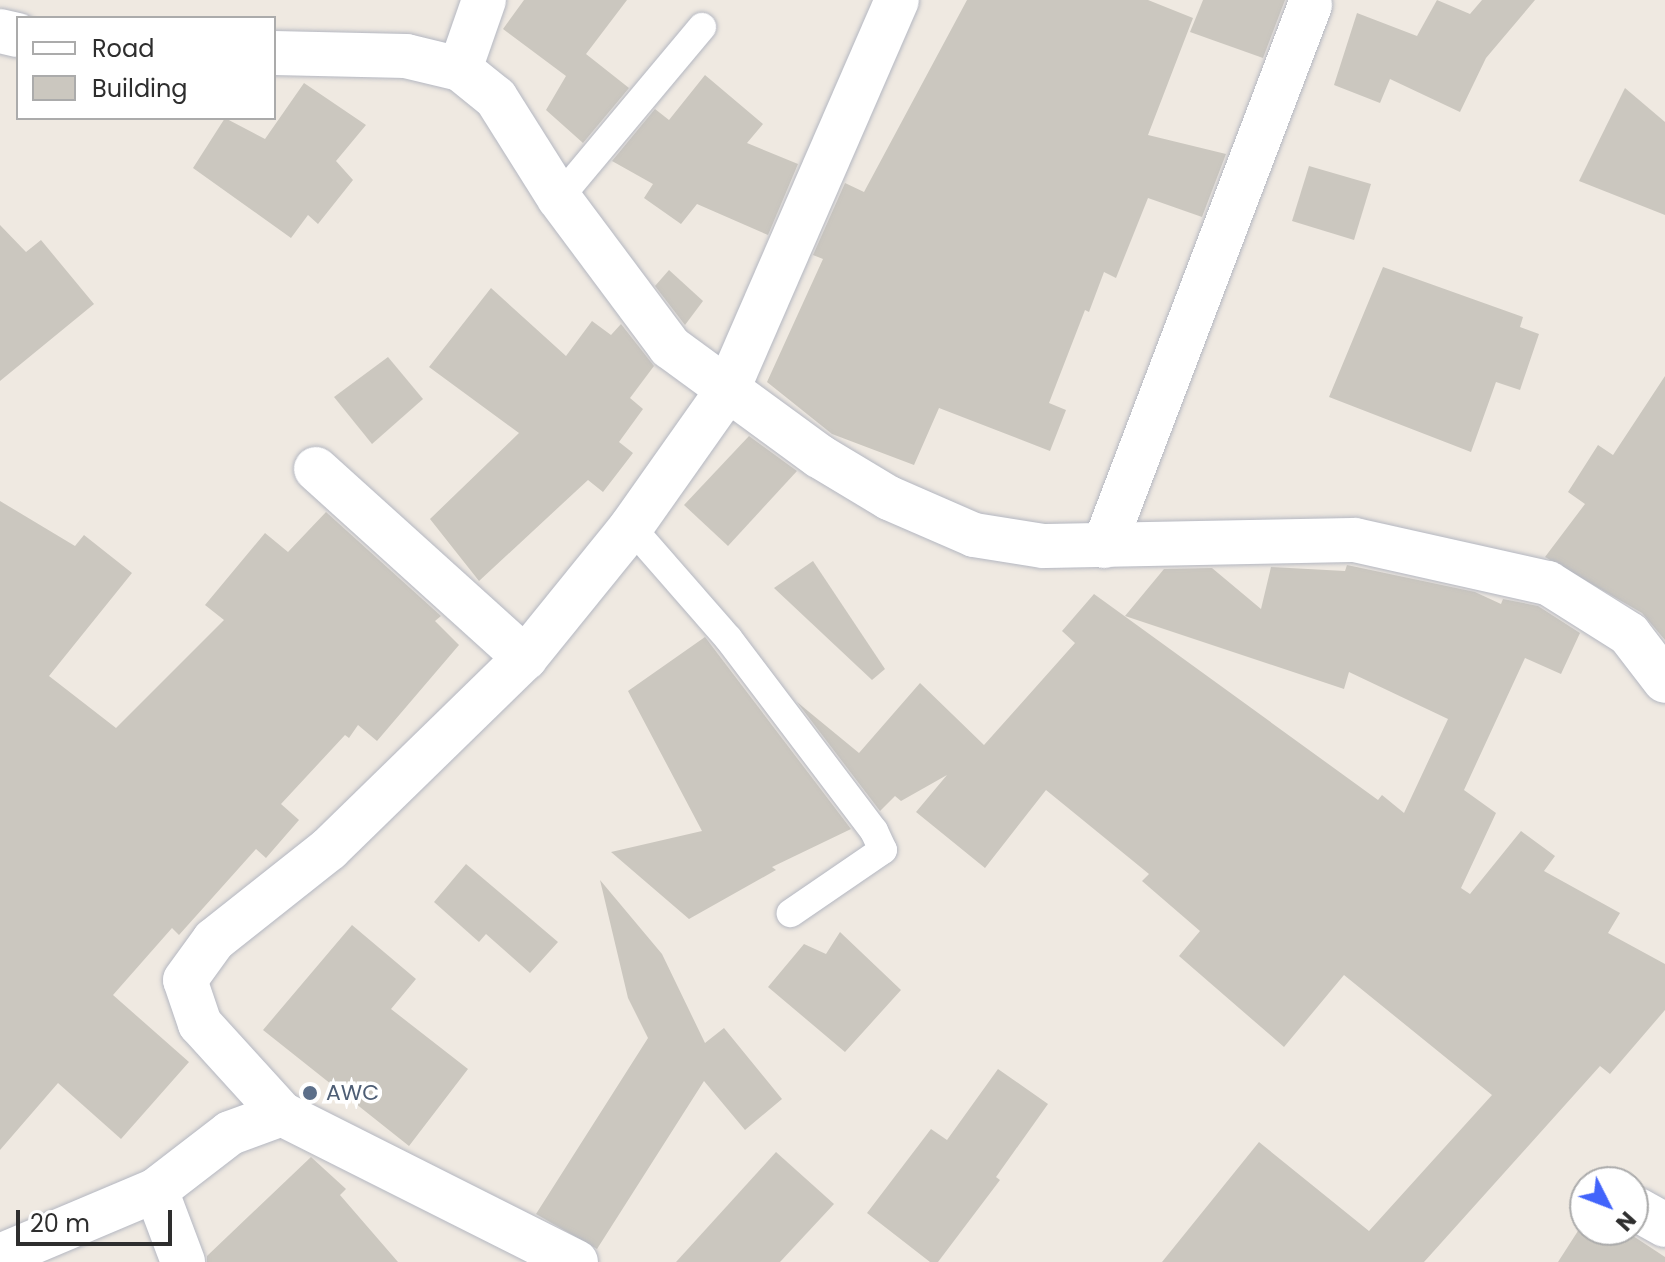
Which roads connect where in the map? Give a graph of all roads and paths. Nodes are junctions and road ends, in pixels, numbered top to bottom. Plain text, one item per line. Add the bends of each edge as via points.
1 (484, 0) edge
2 (897, 0) edge
3 (1310, 5) dead end
4 (702, 27) dead end
5 (276, 53) edge
6 (460, 69) junction
7 (559, 198) junction
8 (727, 391) junction
9 (316, 469) dead end
10 (631, 527) junction
11 (1104, 546) junction
12 (525, 658) junction
13 (1665, 681) edge
14 (791, 913) dead end
15 (282, 1114) junction
16 (156, 1190) junction
17 (0, 1256) edge
18 (183, 1262) edge
19 (576, 1262) edge

1 - 6 street
2 - 8 street
3 - 11 street
4 - 7 lane
5 - 6 street via 406,56
6 - 7 street via 496,98
7 - 8 street via 670,347
8 - 10 street
8 - 11 street via 889,498 974,535 1043,546
9 - 12 street
10 - 12 street
10 - 14 lane via 728,638 883,850
11 - 13 street via 1355,540 1548,583 1629,634
12 - 15 street via 329,849 214,940 185,980 200,1024
15 - 16 street via 230,1133
15 - 19 street
16 - 17 street
16 - 18 street

